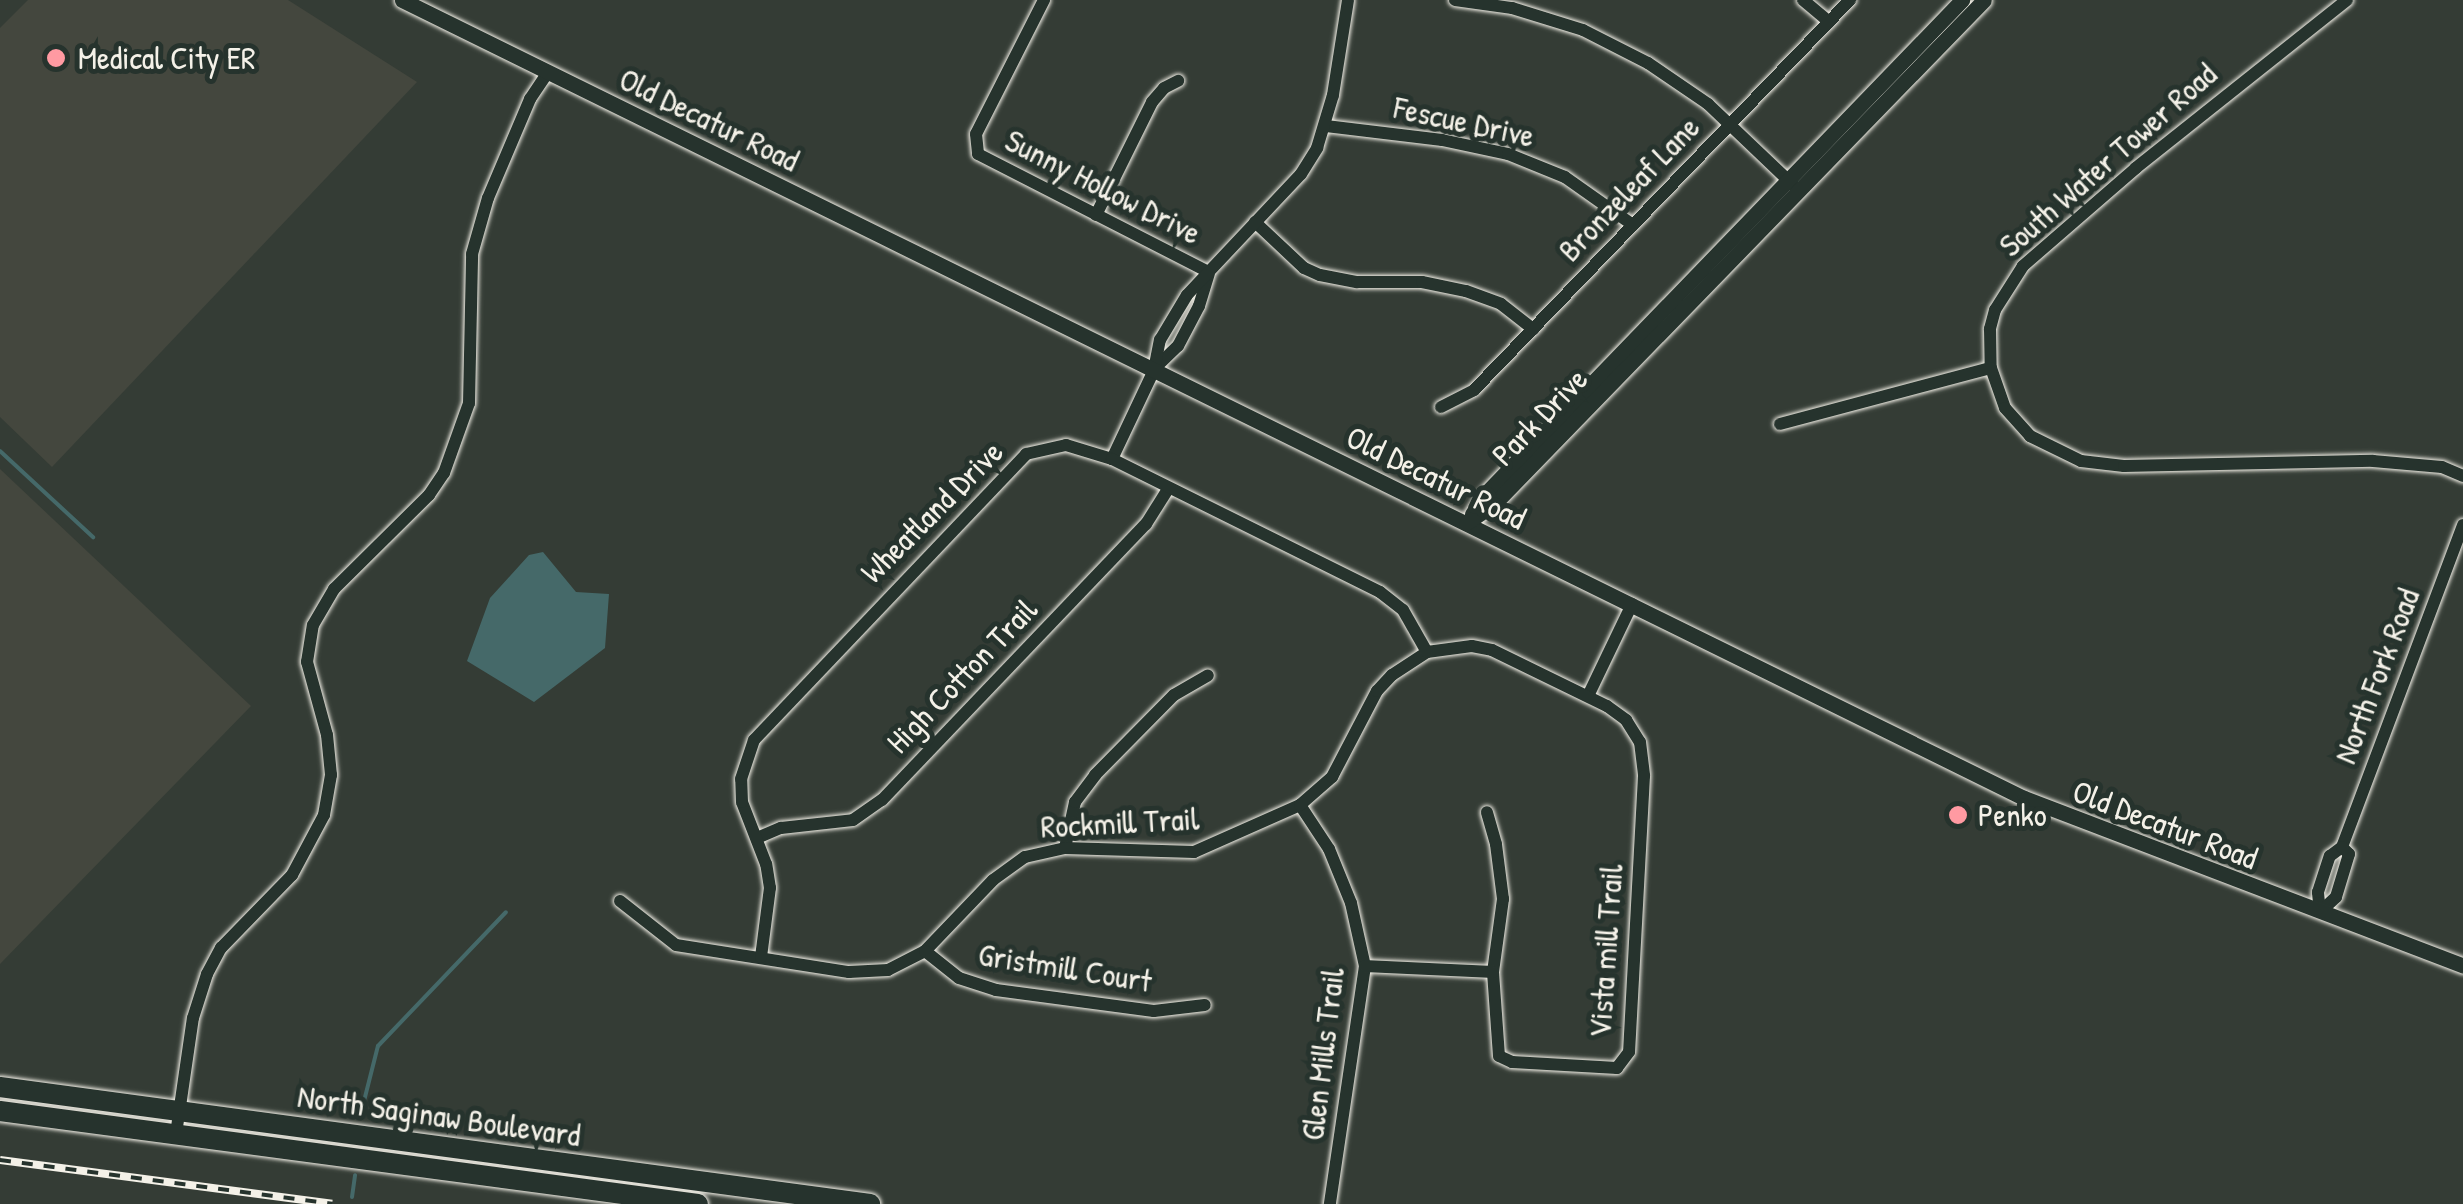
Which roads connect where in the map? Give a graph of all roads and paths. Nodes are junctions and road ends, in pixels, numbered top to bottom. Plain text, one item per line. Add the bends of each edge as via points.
1 (402, 0) edge
2 (1044, 0) edge
3 (1348, 0) edge
4 (1455, 0) edge
5 (1803, 0) edge
6 (1850, 0) edge
7 (1962, 0) edge
8 (1984, 0) edge
9 (2347, 0) edge
10 (1829, 22) junction
11 (548, 72) junction
12 (1178, 81) dead end
13 (1732, 124) junction
14 (1326, 126) junction
15 (1793, 185) junction
16 (1096, 215) junction
17 (1255, 222) junction
18 (1633, 225) junction
19 (1210, 272) junction
20 (1532, 329) junction
21 (1991, 368) junction
22 (1154, 370) junction
23 (1441, 407) dead end
24 (1780, 424) dead end
25 (1112, 460) junction
26 (2463, 476) edge
27 (1168, 489) junction
28 (1466, 523) junction
29 (2463, 525) edge
30 (1632, 604) junction
31 (1427, 652) junction
32 (1208, 675) dead end
33 (1588, 696) junction
34 (1300, 805) junction
35 (1486, 812) dead end
36 (757, 838) junction
37 (1065, 848) junction
38 (620, 901) dead end
39 (2320, 912) junction
40 (926, 950) junction
41 (761, 958) junction
42 (1365, 966) junction
43 (2463, 966) edge
44 (1493, 972) junction
45 (1205, 1005) dead end
46 (0, 1087) edge
47 (0, 1111) edge
48 (180, 1112) junction
49 (176, 1134) junction
50 (698, 1204) edge
51 (870, 1204) edge
52 (1330, 1204) edge

1 - 11 street, Old Decatur Road
2 - 16 street, Sunny Hollow Drive via 976,134 975,148 982,158
3 - 14 street
4 - 13 street via 1512,8 1583,30 1648,63
5 - 10 street
6 - 10 street, Bronzeleaf Lane
7 - 15 street, Park Drive
8 - 15 street, Park Drive
9 - 21 street, South Water Tower Road via 2023,266 1995,310
10 - 13 street, Bronzeleaf Lane
11 - 22 street, Old Decatur Road
11 - 48 street via 488,198 472,254 469,403 444,473 334,588 313,624 307,662 331,776 324,815 292,876 222,948 207,974 192,1018
12 - 16 street via 1152,102
13 - 15 street
13 - 18 street, Bronzeleaf Lane
14 - 17 street via 1301,174
14 - 18 street, Fescue Drive via 1508,154 1566,177
15 - 28 street, Park Drive via 1485,494
16 - 19 street, Sunny Hollow Drive
17 - 19 street
17 - 20 street via 1320,276 1466,291 1501,304
18 - 20 street, Bronzeleaf Lane
19 - 22 street via 1178,346
20 - 23 street, Bronzeleaf Lane via 1474,390
21 - 24 street
21 - 26 street, South Water Tower Road via 2006,408 2030,436 2081,461 2374,461 2442,467
22 - 25 street
22 - 28 street, Old Decatur Road
25 - 27 street, Wheatland Drive
25 - 36 street, Wheatland Drive via 1053,445 1011,466 765,724 740,779
27 - 31 street, Wheatland Drive via 1380,592 1403,610
27 - 36 street, High Cotton Trail via 1146,524 882,800 853,820 781,828
28 - 30 street, Old Decatur Road
29 - 39 street, North Fork Road via 2342,847 2330,856 2318,892
30 - 33 street
30 - 39 street, Old Decatur Road via 2024,798
31 - 33 street via 1453,646 1492,650
31 - 34 street, Rockmill Trail via 1377,691 1332,777
32 - 37 street via 1174,695 1096,775 1075,802
33 - 44 street, Vista mill Trail via 1635,732 1644,776 1629,1052 1617,1068 1499,1056
34 - 37 street, Rockmill Trail via 1194,852
34 - 42 street, Glen Mills Trail via 1329,849 1351,903
35 - 44 street via 1503,899
36 - 41 street, Wheatland Drive via 770,888
37 - 40 street, Rockmill Trail via 1008,866
38 - 41 street, Rockmill Trail via 676,945
39 - 43 street, Old Decatur Road
40 - 41 street, Rockmill Trail via 869,973
40 - 45 street, Gristmill Court via 959,978 996,990 1154,1011
42 - 44 street
42 - 52 street, Glen Mills Trail
46 - 48 main road, North Saginaw Boulevard
47 - 49 main road, North Saginaw Boulevard
48 - 49 street
48 - 51 main road, North Saginaw Boulevard
49 - 50 main road, North Saginaw Boulevard

